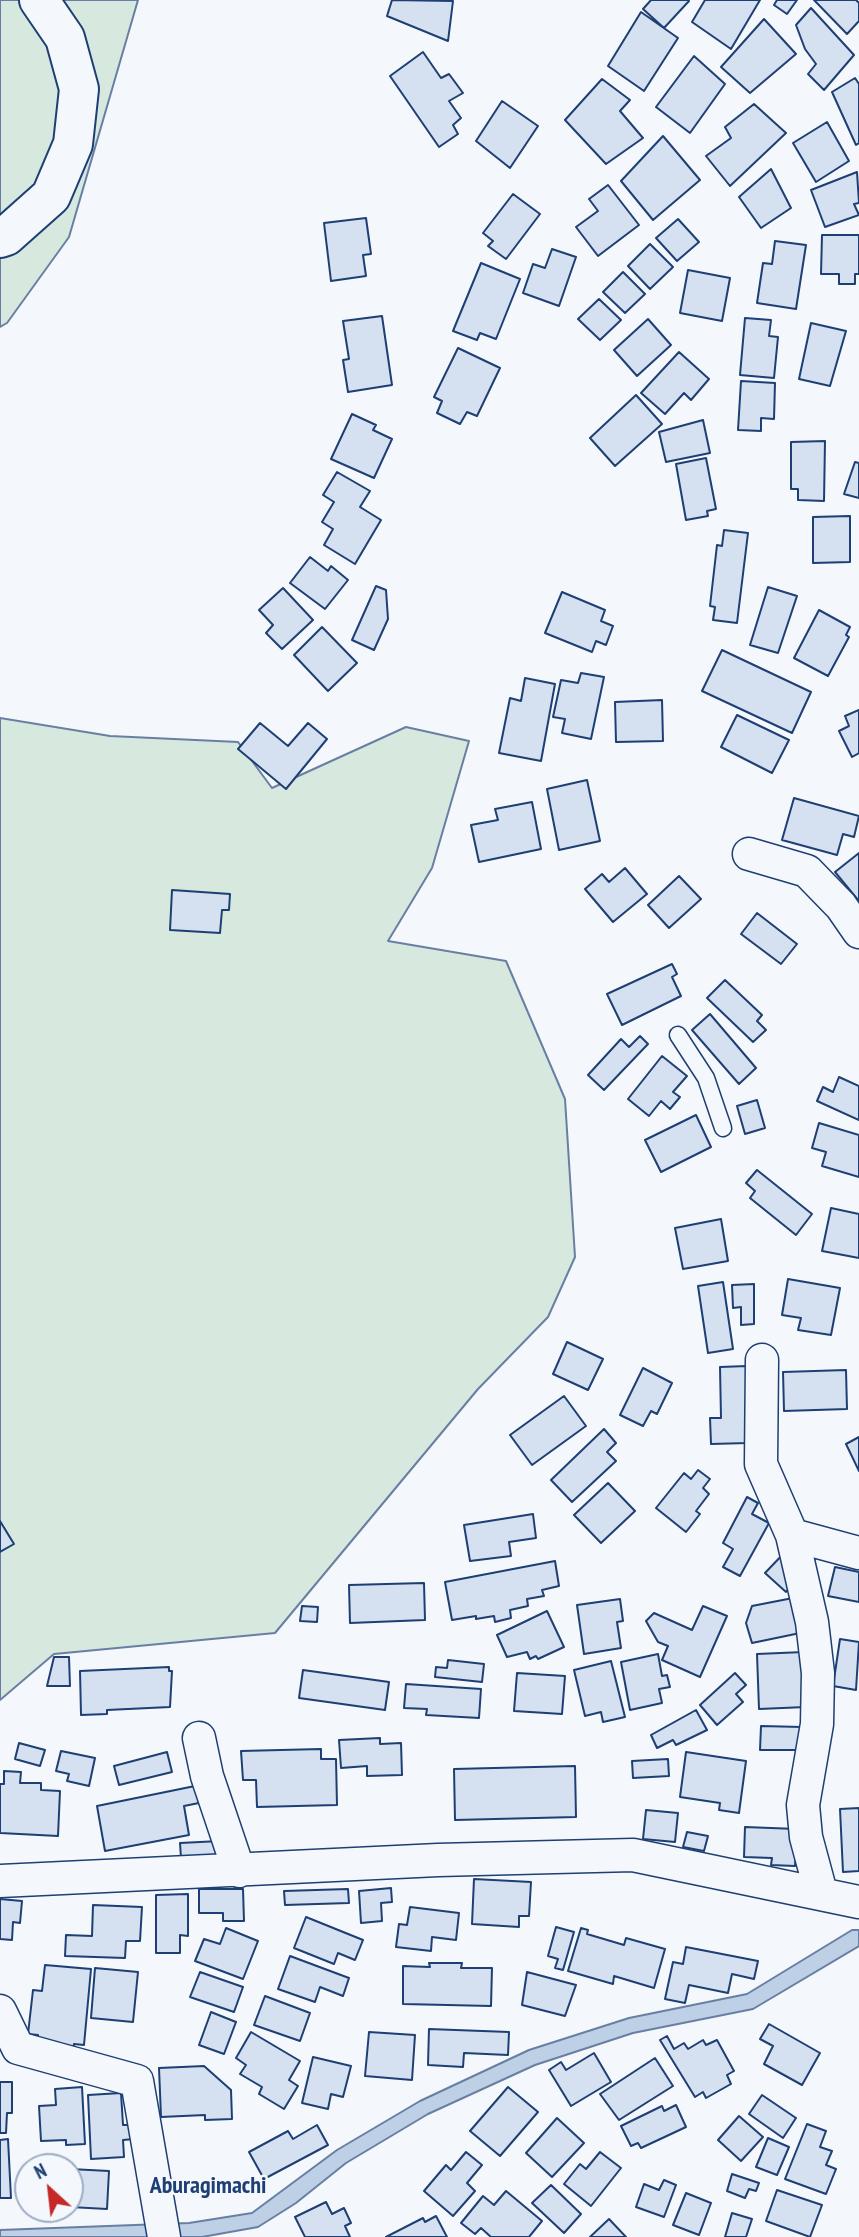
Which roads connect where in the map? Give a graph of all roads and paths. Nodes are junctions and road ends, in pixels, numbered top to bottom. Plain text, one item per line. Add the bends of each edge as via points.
1 (39, 0) edge
2 (0, 238) edge
3 (749, 854) dead end
4 (859, 932) edge
5 (678, 1035) dead end
6 (723, 1128) dead end
7 (762, 1360) dead end
8 (792, 1535) junction
9 (859, 1553) edge
10 (199, 1738) dead end
11 (239, 1871) junction
12 (0, 1881) edge
13 (818, 1893) junction
14 (859, 1902) edge
15 (0, 2011) edge
16 (164, 2237) edge

1 - 2 street via 65,38 79,89 73,144 51,196
3 - 4 street via 807,871
5 - 6 lane via 706,1078
7 - 8 street via 761,1464
8 - 9 street
8 - 13 street via 812,1622 818,1673 817,1724 803,1805
10 - 11 street
11 - 12 street
11 - 13 street via 633,1855
13 - 14 street
15 - 16 street via 18,2048 137,2081

